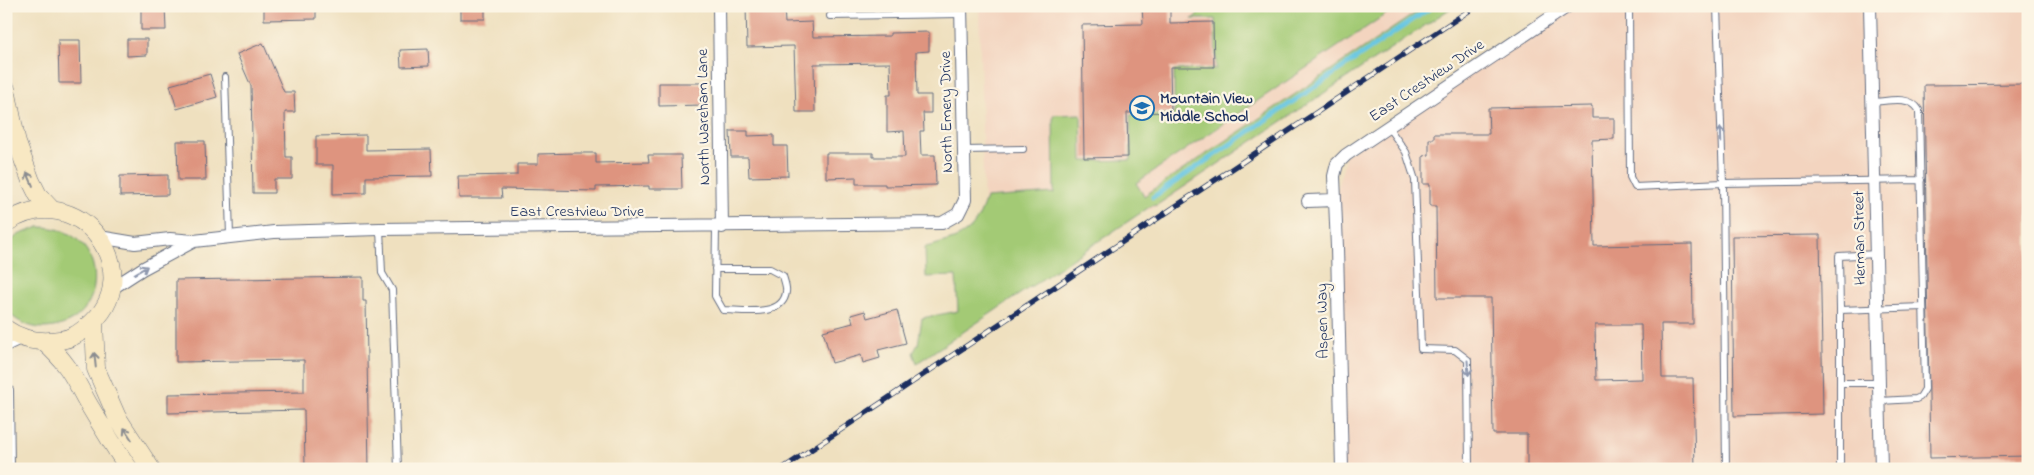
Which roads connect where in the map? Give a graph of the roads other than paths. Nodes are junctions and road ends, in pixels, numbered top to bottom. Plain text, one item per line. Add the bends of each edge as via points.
1 (718, 6) edge
2 (1568, 6) edge
3 (1629, 6) edge
4 (1717, 6) edge
5 (1870, 6) edge
6 (962, 10) edge
7 (830, 16) dead end
8 (225, 77) dead end
9 (6, 89) edge
10 (1874, 102) junction
11 (1388, 127) junction
12 (1023, 149) dead end
13 (964, 150) junction
14 (1921, 180) junction
15 (1875, 181) junction
16 (1723, 183) junction
17 (1335, 200) junction
18 (1308, 201) dead end
19 (52, 210) junction
20 (958, 214) joint
21 (6, 223) edge
22 (719, 227) junction
23 (380, 229) junction
24 (230, 236) junction
25 (99, 237) junction
26 (194, 241) junction
27 (1877, 254) junction
28 (715, 269) junction
29 (111, 289) junction
30 (1923, 307) junction
31 (1878, 309) junction
32 (1840, 310) junction
33 (94, 321) junction
34 (6, 329) edge
35 (26, 339) junction
36 (44, 342) junction
37 (6, 348) edge
38 (1840, 383) junction
39 (1880, 383) junction
40 (10, 390) dead end
41 (1880, 401) junction
42 (11, 469) edge
43 (129, 469) edge
44 (151, 469) edge
45 (398, 469) edge
46 (1342, 469) edge
47 (1469, 469) edge
48 (1726, 469) edge
49 (1840, 469) edge
50 (1881, 469) edge

1 - 22 street, North Wareham Lane
2 - 11 street, East Crestview Drive
3 - 16 lane via 1630,177 1635,186
16 -> 4 lane
5 - 10 street, Herman Street
6 - 7 lane
6 - 13 street, North Emery Drive
8 - 24 lane
19 -> 9 main road via 38,195 28,174 17,144
10 - 14 lane via 1904,100 1912,102 1919,110
10 - 15 street, Herman Street
11 - 17 street, East Crestview Drive via 1337,164
11 -> 47 lane via 1406,152 1415,180 1421,349 1455,350 1468,360
12 - 13 lane
13 - 20 street, North Emery Drive via 965,200
14 - 15 lane
14 - 30 lane
15 - 16 lane
15 - 27 street, Herman Street
16 - 48 lane
17 - 18 street
17 - 46 street, Aspen Way
19 - 21 main road via 35,210
19 - 25 main road via 79,218
20 - 22 street, East Crestview Drive via 937,225
22 - 23 street, East Crestview Drive
22 - 28 lane
23 - 24 street, East Crestview Drive
23 - 45 lane via 382,273 392,290
24 - 26 street, East Crestview Drive
25 - 26 street, East Crestview Drive via 134,243 170,239
25 - 29 main road via 111,262
29 -> 26 street, East Crestview Drive
27 - 31 street, Herman Street
27 - 32 lane via 1839,256
28 - 28 lane via 715,296 723,310 770,310 782,303 786,291 784,276 770,269
29 - 33 main road via 107,302
30 - 31 lane
30 - 41 lane via 1925,389 1916,399
31 - 32 lane
31 - 39 street, Herman Street
32 - 38 lane
33 - 36 main road via 65,340
44 -> 33 main road via 117,417 96,369
34 - 35 main road
35 - 36 main road
35 - 37 lane
36 - 43 main road via 71,370
38 - 39 lane
38 - 49 lane
39 - 41 street, Herman Street
40 - 42 lane
41 - 50 street, Herman Street

